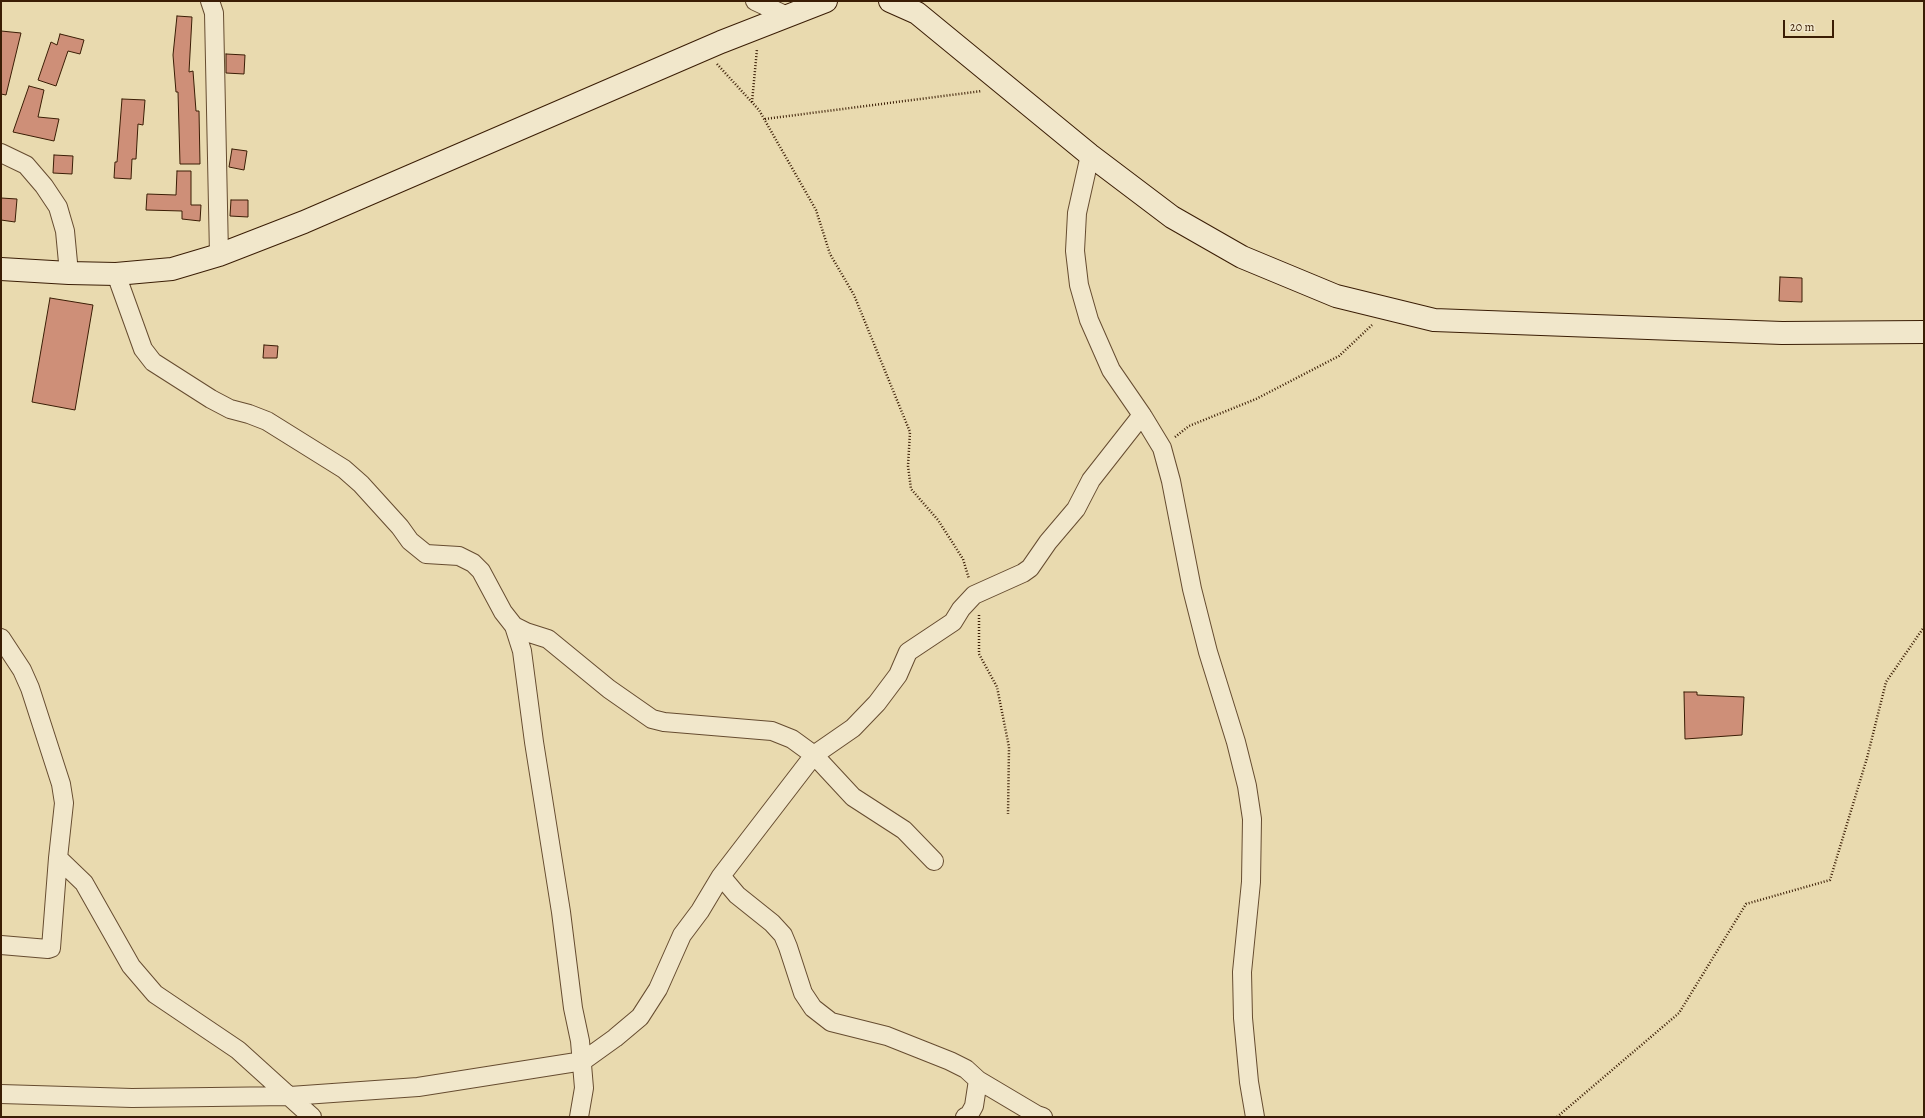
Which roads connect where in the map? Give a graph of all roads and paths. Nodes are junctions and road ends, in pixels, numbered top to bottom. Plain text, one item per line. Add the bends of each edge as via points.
1 (210, 1) edge
2 (755, 1) edge
3 (826, 1) edge
4 (890, 1) edge
5 (787, 16) junction
6 (758, 28) junction
7 (705, 50) junction
8 (1008, 88) junction
9 (752, 102) junction
10 (765, 119) junction
11 (1, 153) edge
12 (1090, 155) junction
13 (219, 255) junction
14 (1, 269) edge
15 (69, 273) junction
16 (116, 274) junction
17 (1387, 309) junction
18 (1924, 332) edge
19 (1142, 415) junction
20 (1162, 448) junction
21 (974, 595) junction
22 (514, 626) junction
23 (1924, 627) edge
24 (1, 638) edge
25 (814, 755) junction
26 (1008, 814) dead end
27 (58, 858) junction
28 (934, 861) dead end
29 (721, 876) junction
30 (1, 945) edge
31 (583, 1061) junction
32 (978, 1080) junction
33 (1, 1094) edge
34 (290, 1096) junction
35 (312, 1117) edge
36 (579, 1117) edge
37 (965, 1117) edge
38 (1043, 1117) edge
39 (1255, 1117) edge
40 (1557, 1117) edge

1 - 13 street via 214,13
2 - 5 street
3 - 5 main road
4 - 8 main road via 916,13
5 - 6 main road
6 - 7 main road
6 - 9 path
7 - 9 path
7 - 13 main road via 304,222
8 - 10 path
8 - 12 main road
9 - 10 path
10 - 21 path via 816,210 830,254 854,294 895,393 910,432 910,489 938,520 963,559
11 - 15 street via 26,165 58,207 65,231
12 - 17 main road via 1172,217 1242,257 1336,296
12 - 19 street via 1077,213 1075,251 1079,285 1089,320 1111,370
13 - 16 main road via 172,269
14 - 15 main road
15 - 16 main road
16 - 22 street via 143,349 154,362 230,410 267,420 344,469 361,484 410,541 426,554 459,556 474,563
17 - 18 main road via 1434,320 1782,333
17 - 20 path via 1339,356 1256,399 1189,426
19 - 20 street
19 - 21 street via 1090,480 1076,509 1030,568
20 - 39 street via 1192,589 1208,652 1236,742 1252,819 1251,882 1242,972 1249,1082
21 - 25 street via 953,622 908,652 898,675 877,703 853,728
21 - 26 path via 980,618 979,654 997,687 1009,747
22 - 25 street via 548,639 609,689 652,719 772,731 792,739
22 - 31 street via 526,674 573,1008
23 - 40 path via 1886,682 1867,758 1830,880 1746,904 1679,1013
24 - 27 street via 22,670 30,688 62,784 64,803
25 - 28 street via 853,797 904,830
25 - 29 street
27 - 30 street via 51,948
27 - 34 street via 84,883 131,966 155,994 238,1050
29 - 31 street via 700,912 682,935 658,989 640,1017
29 - 32 street via 737,895 783,935 803,993 812,1008 832,1022 887,1036 950,1060
31 - 34 street via 418,1087
31 - 36 street via 584,1088
32 - 37 street via 974,1106
32 - 38 street
33 - 34 street via 132,1098
34 - 35 street

